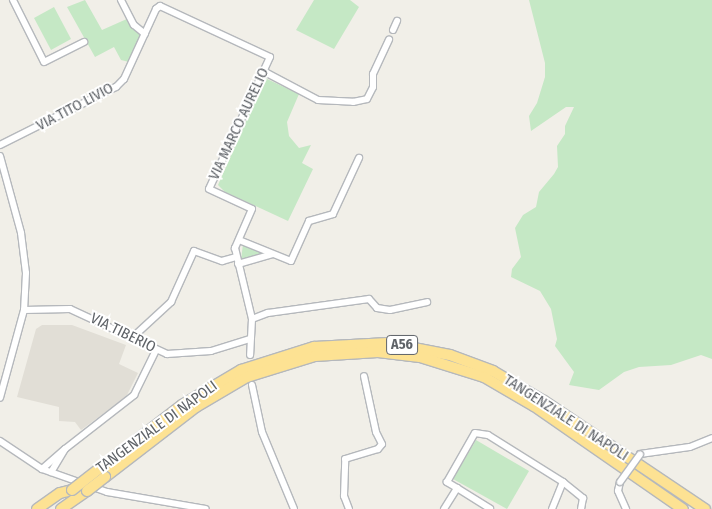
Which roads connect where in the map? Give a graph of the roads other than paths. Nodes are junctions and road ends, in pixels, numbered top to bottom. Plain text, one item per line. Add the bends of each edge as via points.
1 (13, 0) edge
2 (121, 0) edge
3 (397, 21) dead end
4 (393, 30) dead end
5 (145, 34) junction
6 (389, 39) dead end
7 (84, 42) dead end
8 (270, 57) joint
9 (264, 72) junction
10 (0, 145) edge
11 (0, 156) edge
12 (359, 158) dead end
13 (4, 179) edge
14 (239, 240) junction
15 (272, 254) junction
16 (237, 261) junction
17 (427, 302) dead end
18 (24, 310) junction
19 (252, 319) junction
20 (133, 337) junction
21 (250, 339) junction
22 (156, 350) junction
23 (250, 355) dead end
24 (364, 376) dead end
25 (252, 385) dead end
26 (0, 398) edge
27 (712, 438) edge
28 (0, 441) edge
29 (65, 449) junction
30 (42, 469) junction
31 (52, 472) junction
32 (102, 474) junction
33 (564, 482) junction
34 (457, 488) junction
35 (72, 490) junction
36 (87, 492) junction
37 (37, 509) edge
38 (48, 509) edge
39 (61, 509) edge
40 (70, 509) edge
41 (206, 509) edge
42 (294, 509) edge
43 (349, 509) edge
44 (444, 509) edge
45 (490, 509) edge
46 (552, 509) edge
47 (581, 509) edge
48 (626, 509) edge
49 (683, 509) edge
50 (705, 509) edge

1 - 7 street via 44,62
2 - 5 street via 134,25
3 - 4 street
5 - 8 street, VIA TITO LIVIO via 156,9 165,5
5 - 10 street, VIA TITO LIVIO via 124,79 116,87
6 - 9 street via 373,74 367,99 353,102 318,100
8 - 9 street, VIA MARCO AURELIO
9 - 14 street, VIA MARCO AURELIO via 209,189 252,209
11 - 13 street
12 - 15 street via 333,214 309,221 291,262
13 - 18 street via 25,255
14 - 15 street
14 - 16 street, VIA MARCO AURELIO
15 - 16 street
16 - 19 street, VIA MARCO AURELIO
16 - 20 street via 222,261 194,251 171,302
17 - 19 street via 390,310 377,308 369,299 268,313
18 - 20 street, VIA TIBERIO via 70,309
18 - 26 street
19 - 21 street, VIA MARCO AURELIO
20 - 22 street, VIA TIBERIO
21 - 22 street, VIA TIBERIO via 190,354
21 - 23 street, VIA MARCO AURELIO
22 - 29 street via 134,396
24 - 43 street via 376,432 382,444 378,449 345,459 344,496
25 - 42 street via 262,432
27 - 48 street, bridge via 690,446 640,454 620,482 618,491
28 - 30 street
29 - 30 street
29 - 31 street
30 - 31 street
31 - 41 street via 134,499
32 - 35 highway, TANGENZIALE DI NAPOLI / A56, bridge
32 - 36 highway, TANGENZIALE DI NAPOLI / A56, bridge
32 - 49 highway, TANGENZIALE DI NAPOLI / A56 via 196,407 247,378 315,356 378,352 420,357 484,378 534,406
32 - 50 highway, TANGENZIALE DI NAPOLI / A56 via 182,405 226,377 256,363 314,347 388,343 450,355 493,371 544,401
33 - 34 street via 488,435 476,433 447,482
33 - 46 street
33 - 47 street via 583,498
34 - 44 street
34 - 45 street
35 - 37 highway via 60,493
35 - 38 highway, TANGENZIALE DI NAPOLI / A56
36 - 39 highway, TANGENZIALE DI NAPOLI / A56
36 - 40 highway

